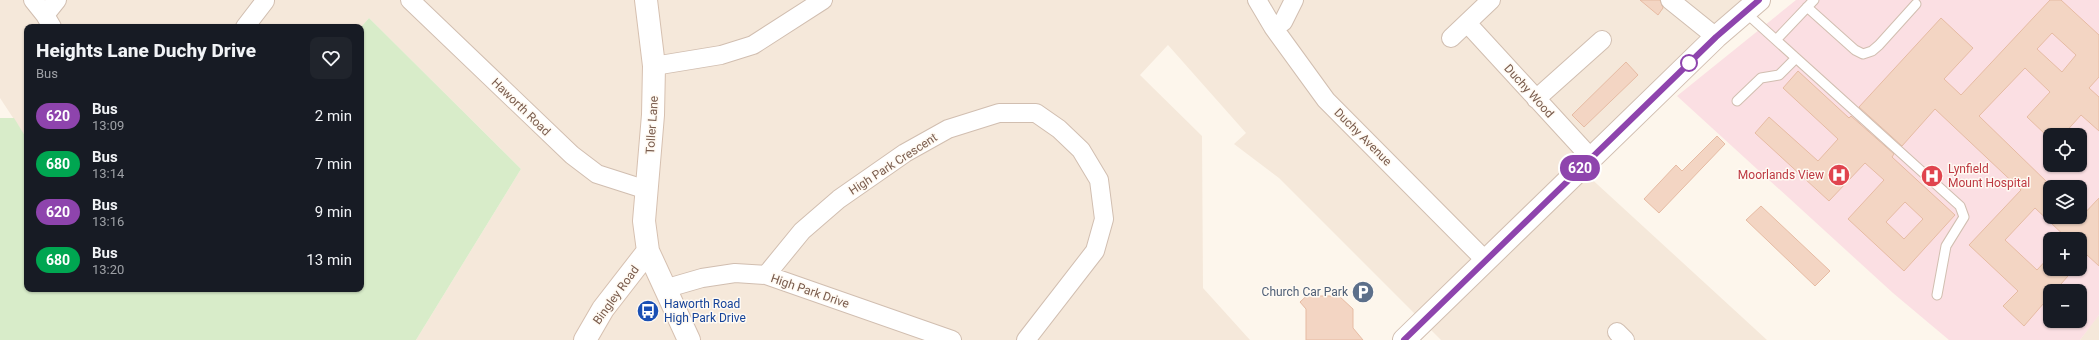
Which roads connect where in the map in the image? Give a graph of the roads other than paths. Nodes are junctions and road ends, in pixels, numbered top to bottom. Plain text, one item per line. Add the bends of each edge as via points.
1 (33, 0) edge
2 (57, 0) edge
3 (410, 0) edge
4 (646, 0) edge
5 (823, 0) edge
6 (1257, 0) edge
7 (1294, 0) edge
8 (1491, 0) edge
9 (1670, 0) edge
10 (1814, 0) edge
11 (265, 1) dead end
12 (1916, 4) dead end
13 (1752, 6) edge
14 (1807, 7) junction
15 (49, 21) edge
16 (1467, 23) junction
17 (247, 24) edge
18 (1273, 28) junction
19 (1716, 37) junction
20 (1451, 38) dead end
21 (1602, 40) dead end
22 (1776, 40) junction
23 (1796, 58) junction
24 (654, 66) junction
25 (1536, 99) junction
26 (1737, 101) dead end
27 (1591, 158) junction
28 (647, 190) junction
29 (648, 251) junction
30 (1485, 260) junction
31 (766, 275) junction
32 (664, 288) junction
33 (1937, 295) dead end
34 (1408, 339) edge
35 (585, 340) edge
36 (689, 340) edge
37 (952, 340) edge
38 (1026, 340) edge

1 - 15 street
2 - 15 street
3 - 28 street, Haworth Road via 572,155 597,174
4 - 24 street, Toller Lane
5 - 24 street via 753,45 720,55
6 - 18 street, Duchy Avenue
7 - 18 street via 1283,22
8 - 16 street
9 - 19 street
10 - 14 lane
11 - 17 street
12 - 14 lane via 1879,45 1863,54 1855,50
13 - 19 street
13 - 22 lane
14 - 22 lane
16 - 20 street
16 - 25 street, Duchy Wood
18 - 30 street, Duchy Avenue via 1326,100
19 - 27 street
21 - 25 street
22 - 23 lane
23 - 26 lane via 1779,75 1761,78
23 - 33 lane via 1960,206 1964,218 1946,246
24 - 28 street, Toller Lane
25 - 27 street, Duchy Wood
27 - 30 street
28 - 29 street, Toller Lane via 644,221
29 - 32 street
29 - 35 street, Bingley Road via 603,309
30 - 34 street
31 - 32 street, High Park Drive via 735,273
31 - 37 street, High Park Drive
31 - 38 street, High Park Crescent via 802,231 839,199 906,153 948,129 999,113 1036,113 1060,128 1081,150 1099,180 1104,219 1095,251
32 - 36 street

